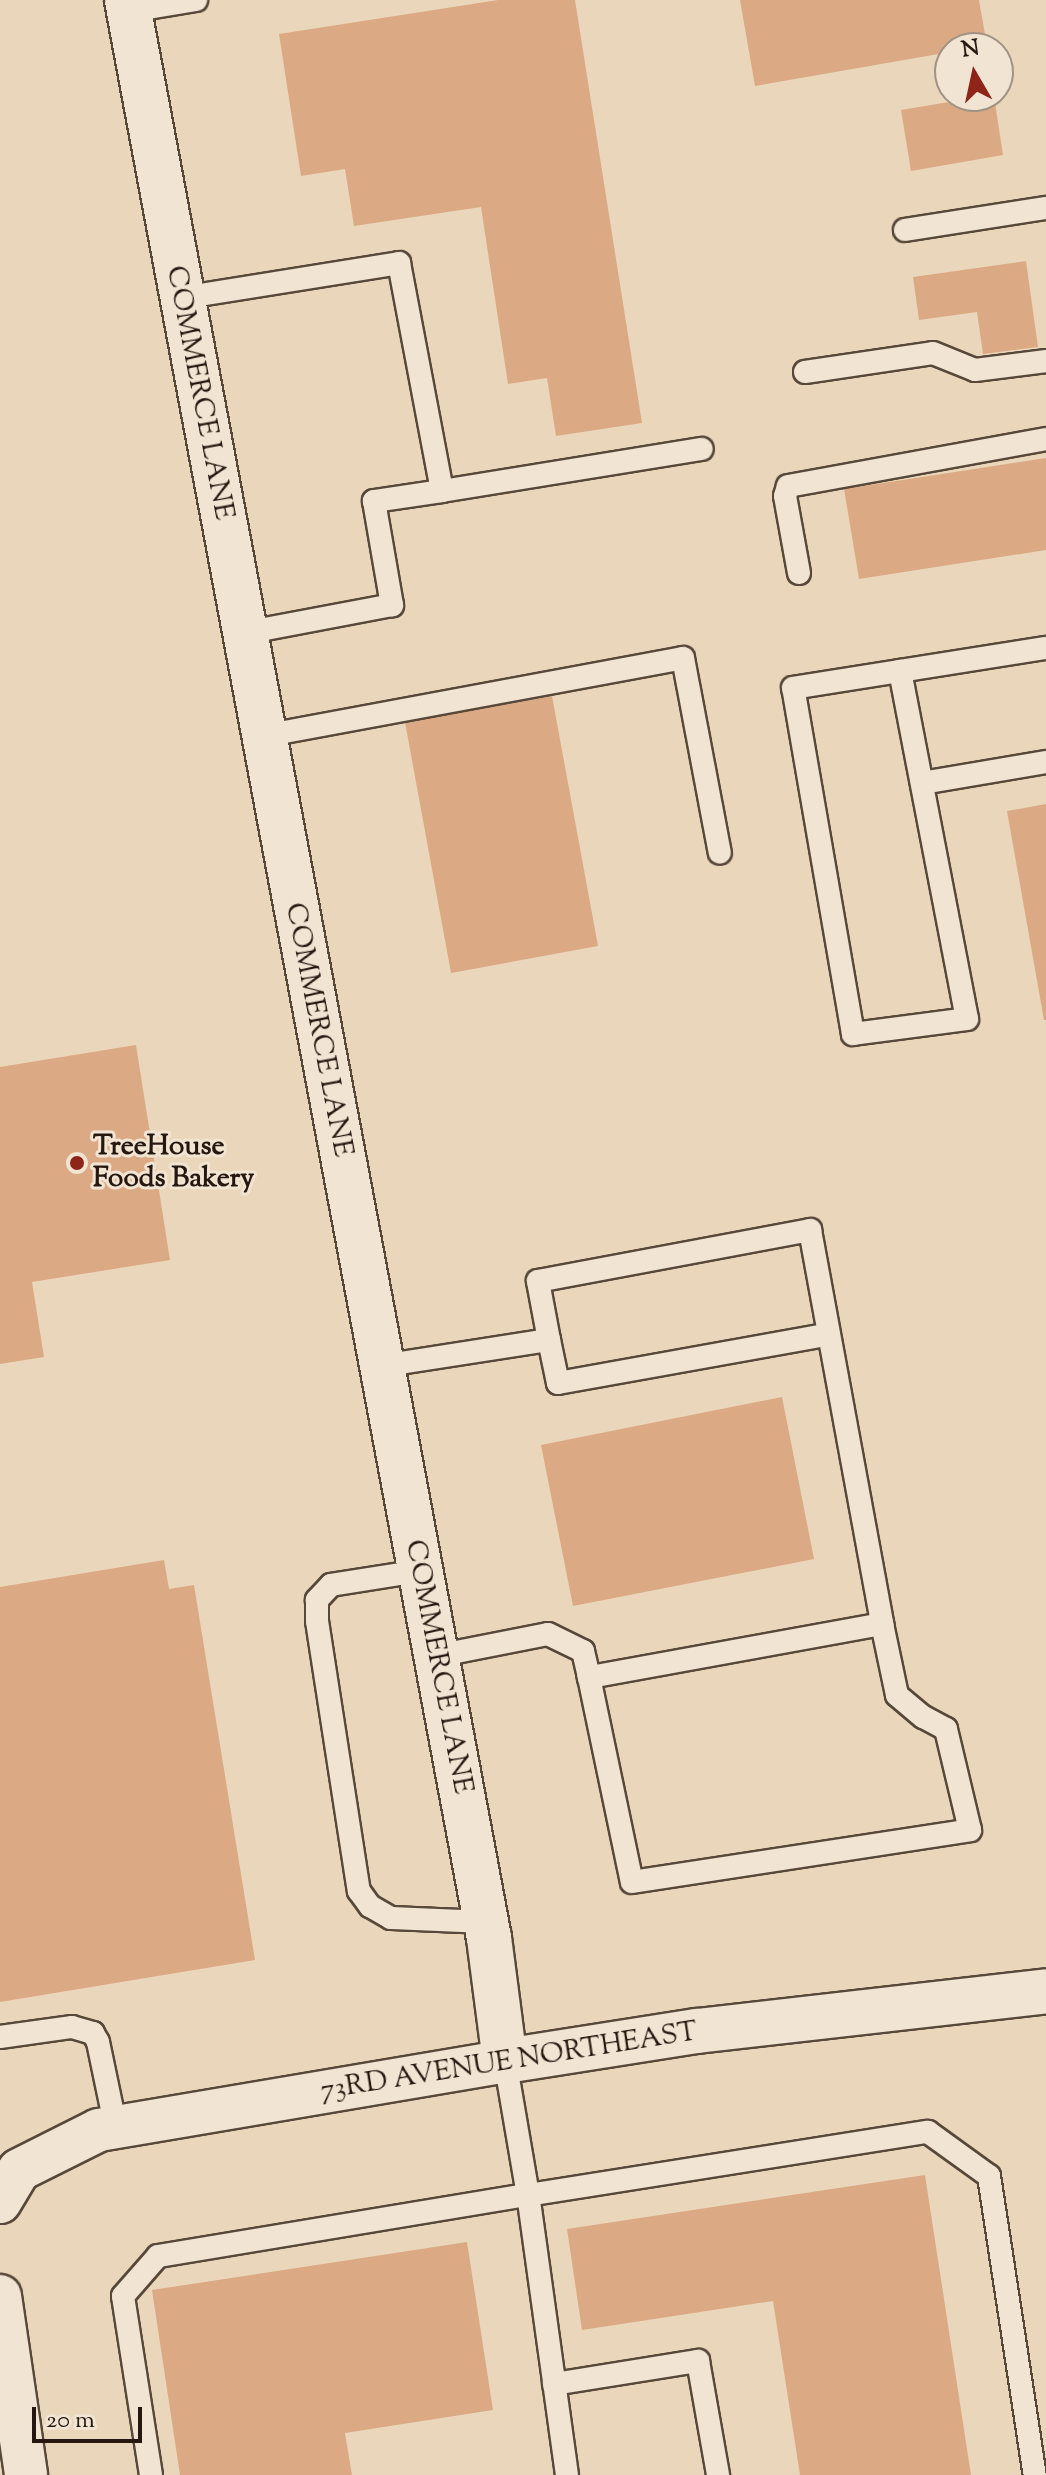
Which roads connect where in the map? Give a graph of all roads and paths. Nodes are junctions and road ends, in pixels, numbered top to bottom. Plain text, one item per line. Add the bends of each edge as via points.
1 (196, 0) edge
2 (128, 5) edge
3 (1046, 208) edge
4 (905, 230) dead end
5 (181, 298) junction
6 (1046, 361) edge
7 (805, 372) dead end
8 (1046, 439) edge
9 (702, 449) dead end
10 (442, 491) junction
11 (799, 573) dead end
12 (244, 633) junction
13 (1046, 648) edge
14 (900, 671) junction
15 (263, 736) junction
16 (1046, 762) edge
17 (922, 783) junction
18 (720, 853) dead end
19 (829, 1334) junction
20 (549, 1340) junction
21 (381, 1366) junction
22 (419, 1571) junction
23 (882, 1624) junction
24 (436, 1656) junction
25 (589, 1677) junction
26 (486, 1922) junction
27 (1046, 1991) edge
28 (0, 2037) edge
29 (505, 2061) junction
30 (116, 2128) junction
31 (6, 2181) edge
32 (528, 2195) junction
33 (0, 2296) edge
34 (554, 2384) junction
35 (26, 2475) edge
36 (151, 2475) edge
37 (567, 2475) edge
38 (718, 2475) edge
39 (1035, 2475) edge

1 - 2 lane
2 - 5 street, COMMERCE LANE
3 - 4 lane
5 - 10 lane via 399,263
5 - 12 street, COMMERCE LANE
6 - 7 lane via 975,370 933,353
8 - 11 lane via 788,486 785,496
9 - 10 lane
10 - 12 lane via 374,501 392,605
12 - 15 street, COMMERCE LANE
13 - 14 lane
14 - 17 lane
14 - 17 lane via 793,688 853,1034 967,1019
15 - 18 lane via 683,658
15 - 21 street, COMMERCE LANE
16 - 17 lane
19 - 20 lane via 558,1383
19 - 20 lane via 810,1230 538,1281
19 - 23 lane
20 - 21 lane
21 - 22 street, COMMERCE LANE
22 - 24 street, COMMERCE LANE
22 - 26 lane via 331,1585 317,1600 359,1891 370,1906 391,1918
23 - 25 lane
23 - 25 lane via 897,1695 946,1729 970,1830 632,1882
24 - 25 lane via 548,1634 583,1651
24 - 26 street, COMMERCE LANE
26 - 29 street, COMMERCE LANE
27 - 29 street, 73RD AVENUE NORTHEAST via 697,2031
28 - 30 lane via 72,2027 93,2033
29 - 30 street, 73RD AVENUE NORTHEAST
29 - 32 lane
30 - 31 street, 73RD AVENUE NORTHEAST via 99,2130
32 - 34 lane
32 - 36 lane via 158,2256 123,2296
32 - 39 lane via 928,2132 989,2176
33 - 35 street
34 - 37 lane
34 - 38 lane via 698,2361

